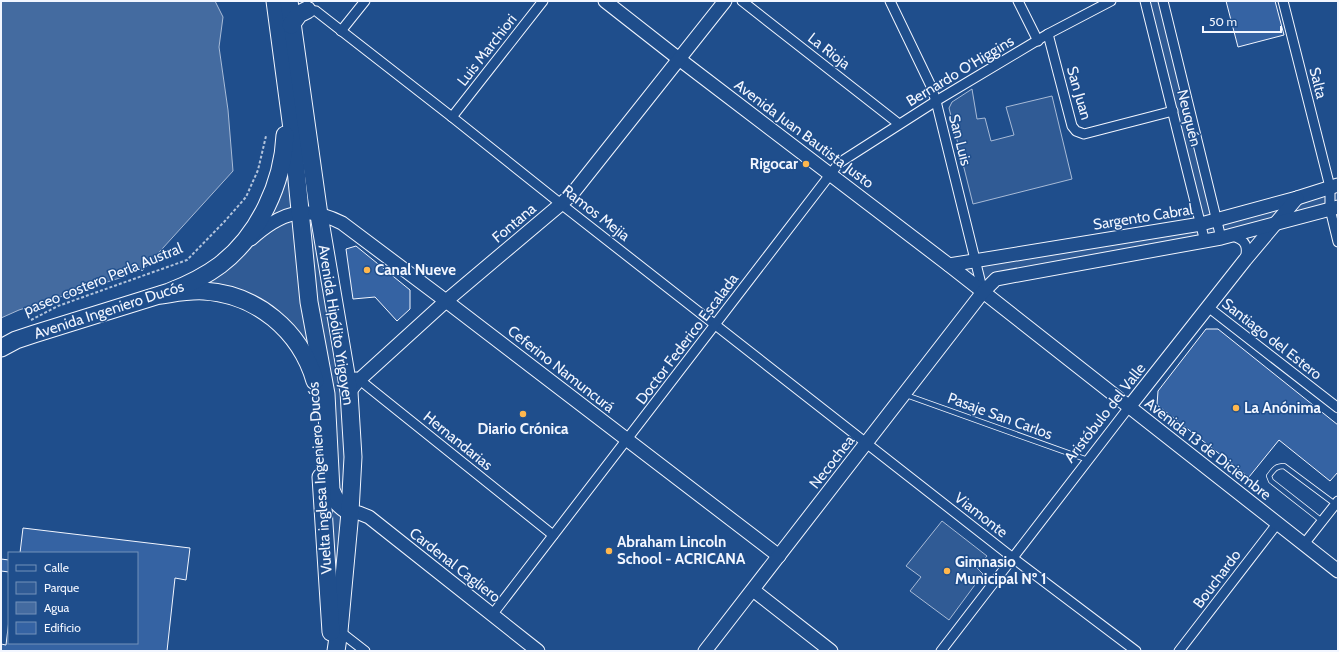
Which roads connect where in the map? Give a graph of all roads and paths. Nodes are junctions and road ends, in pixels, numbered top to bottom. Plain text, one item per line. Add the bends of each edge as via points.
1 (275, 1) edge
2 (288, 1) edge
3 (365, 1) edge
4 (543, 1) edge
5 (605, 1) edge
6 (725, 1) edge
7 (742, 1) edge
8 (890, 1) edge
9 (1018, 1) edge
10 (1111, 1) edge
11 (1145, 1) edge
12 (1163, 1) edge
13 (1283, 1) edge
14 (306, 10) joint
15 (291, 25) junction
16 (341, 31) junction
17 (1048, 34) junction
18 (1038, 40) junction
19 (679, 59) junction
20 (284, 74) junction
21 (936, 101) junction
22 (1173, 111) junction
23 (452, 117) junction
24 (899, 124) junction
25 (266, 136) dead end
26 (830, 175) junction
27 (1334, 186) edge
28 (1296, 198) junction
29 (562, 204) junction
30 (1334, 208) edge
31 (300, 213) junction
32 (319, 215) junction
33 (1217, 220) junction
34 (1201, 224) junction
35 (1274, 225) junction
36 (1227, 237) junction
37 (1205, 242) junction
38 (1338, 242) edge
39 (1244, 260) junction
40 (975, 261) junction
41 (949, 265) junction
42 (207, 274) junction
43 (983, 292) junction
44 (161, 295) junction
45 (446, 300) junction
46 (1208, 307) junction
47 (26, 322) dead end
48 (716, 324) junction
49 (1, 348) edge
50 (354, 386) junction
51 (904, 395) junction
52 (1129, 407) junction
53 (1338, 408) edge
54 (628, 440) junction
55 (867, 443) junction
56 (1088, 460) junction
57 (1337, 502) edge
58 (350, 512) junction
59 (1322, 521) junction
60 (1277, 524) junction
61 (553, 535) junction
62 (1304, 544) junction
63 (779, 556) junction
64 (1013, 558) junction
65 (1338, 571) edge
66 (753, 590) junction
67 (492, 615) junction
68 (334, 628) junction
69 (332, 651) edge
70 (336, 651) edge
71 (365, 651) edge
72 (538, 651) edge
73 (705, 651) edge
74 (830, 651) edge
75 (941, 651) edge
76 (1136, 651) edge
77 (1179, 651) edge

1 - 20 highway
2 - 15 highway, Avenida Hipólito Yrigoyen
3 - 16 street
4 - 23 street, Luis Marchiori
5 - 19 main road, Avenida Juan Bautista Justo
6 - 19 main road, Fontana
7 - 24 street, La Rioja
8 - 21 street, San Luis
9 - 18 street
10 - 17 street, Bernardo O'Higgins
11 - 22 street, Neuquén
12 - 33 street, Neuquén
13 - 27 street, Salta
14 - 15 highway via 299,14
14 - 16 street, Ramos Mejia via 316,11
15 - 32 highway, Avenida Hipólito Yrigoyen
16 - 23 street, Ramos Mejia
17 - 18 street, Bernardo O'Higgins
17 - 22 street, San Juan via 1072,126 1076,132 1084,134
18 - 21 street, Bernardo O'Higgins
19 - 26 main road, Avenida Juan Bautista Justo
19 - 29 main road, Fontana
20 - 31 highway
20 - 42 highway, Avenida Ingeniero Ducós via 285,140 273,191 247,237 221,264
21 - 24 street, Bernardo O'Higgins
21 - 40 street, San Luis
22 - 34 street, Neuquén
23 - 29 street, Ramos Mejia
24 - 26 street, Bernardo O'Higgins via 839,163
25 - 47 path, paseo costero Perla Austral via 258,170 246,197 187,260 58,306
26 - 41 main road, Avenida Juan Bautista Justo
26 - 48 street, Doctor Federico Escalada
27 - 28 main road, Sargento Cabral
27 - 30 street, Salta
28 - 33 main road, Sargento Cabral
28 - 35 main road, Aristóbulo del Valle
29 - 45 main road, Fontana
29 - 48 street, Ramos Mejia
30 - 35 main road
30 - 38 street, Salta
31 - 32 main road, Ceferino Namuncurá
31 - 42 main road via 283,217 266,226 232,257
31 - 58 highway via 309,302 326,394 331,490 337,503
32 - 45 main road, Ceferino Namuncurá via 342,223
32 - 50 highway, Avenida Hipólito Yrigoyen via 345,368
33 - 34 main road, Sargento Cabral
33 - 36 street, Neuquén
34 - 37 street, Neuquén
34 - 40 main road, Sargento Cabral
35 - 36 main road, Necochea
35 - 39 main road, Aristóbulo del Valle
36 - 37 main road, Necochea
36 - 39 street via 1240,238 1245,244 1247,251
37 - 43 main road, Necochea via 996,279
39 - 46 main road, Aristóbulo del Valle
40 - 41 main road, Sargento Cabral
40 - 43 street, San Luis
41 - 43 main road, Avenida Juan Bautista Justo
42 - 44 highway, Avenida Ingeniero Ducós via 190,284
43 - 51 main road, Necochea
43 - 52 main road, Avenida 13 de Diciembre
44 - 49 highway, Avenida Ingeniero Ducós via 34,334
44 - 68 highway, Vuelta inglesa Ingeniero Ducós via 203,291 244,300 277,320 296,340 303,352 315,380 318,398 322,505
45 - 50 main road, Fontana
45 - 54 main road, Ceferino Namuncurá
46 - 52 main road, Aristóbulo del Valle
46 - 53 street, Santiago del Estero
48 - 54 street, Doctor Federico Escalada
48 - 55 street, Ramos Mejia
50 - 58 highway, Avenida Hipólito Yrigoyen
50 - 61 street, Hernandarias
51 - 55 main road, Necochea
51 - 56 lane, Pasaje San Carlos
52 - 56 street, Aristóbulo del Valle
52 - 60 main road, Avenida 13 de Diciembre
54 - 61 street, Doctor Federico Escalada
54 - 63 main road, Ceferino Namuncurá
55 - 63 main road, Necochea
55 - 64 street, Viamonte
56 - 64 street, Aristóbulo del Valle
57 - 59 street
57 - 59 lane via 1284,466 1278,466 1273,470 1269,476 1271,481
58 - 67 main road, Cardenal Cagliero via 368,517
58 - 68 highway, Avenida Hipólito Yrigoyen
59 - 62 street
60 - 62 main road, Avenida 13 de Diciembre
60 - 77 street, Bouchardo
61 - 67 street, Doctor Federico Escalada
62 - 65 main road, Avenida 13 de Diciembre
63 - 66 main road, Necochea
64 - 75 street, Aristóbulo del Valle
64 - 76 street, Viamonte
66 - 73 main road, Necochea
66 - 74 main road
67 - 72 main road, Cardenal Cagliero
68 - 69 highway, Vuelta inglesa Ingeniero Ducós
68 - 70 highway, Avenida Hipólito Yrigoyen
68 - 71 street

